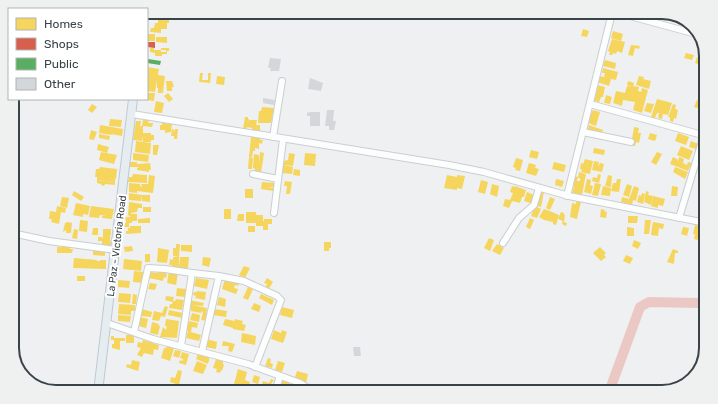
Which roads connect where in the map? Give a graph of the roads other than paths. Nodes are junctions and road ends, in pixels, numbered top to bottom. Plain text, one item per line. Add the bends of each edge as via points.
1 (611, 19) edge
2 (641, 19) edge
3 (690, 32) edge
4 (282, 81) dead end
5 (133, 100) edge
6 (590, 104) junction
7 (132, 114) junction
8 (583, 132) junction
9 (699, 134) edge
10 (273, 137) junction
11 (283, 139) junction
12 (630, 142) dead end
13 (699, 155) edge
14 (253, 174) dead end
15 (278, 179) junction
16 (539, 188) junction
17 (567, 196) junction
18 (274, 213) dead end
19 (679, 218) junction
20 (699, 222) edge
21 (19, 235) edge
22 (503, 243) dead end
23 (116, 250) junction
24 (192, 273) junction
25 (219, 276) junction
26 (107, 323) junction
27 (134, 332) junction
28 (181, 346) junction
29 (202, 351) junction
30 (255, 367) junction
31 (280, 376) junction
32 (99, 385) edge
33 (277, 385) edge
34 (302, 385) edge

1 - 6 street
2 - 3 street
4 - 10 street
5 - 7 main road, La Paz - Victoria Road
6 - 8 street
6 - 9 street
7 - 10 street
7 - 23 main road, La Paz - Victoria Road
8 - 12 street
8 - 17 street
10 - 11 street
11 - 15 street
11 - 16 street via 449,165
13 - 19 street
14 - 15 street
15 - 18 street
16 - 17 street
16 - 22 street via 534,205 519,218
17 - 19 street
19 - 20 street
21 - 23 street
23 - 26 main road, La Paz - Victoria Road
24 - 25 street
24 - 27 street via 148,268
24 - 28 street
25 - 29 street
25 - 30 street via 250,283 281,300
26 - 27 street
26 - 32 main road, La Paz - Victoria Road
27 - 28 street
28 - 29 street
29 - 30 street
30 - 31 street
31 - 33 street
31 - 34 street

